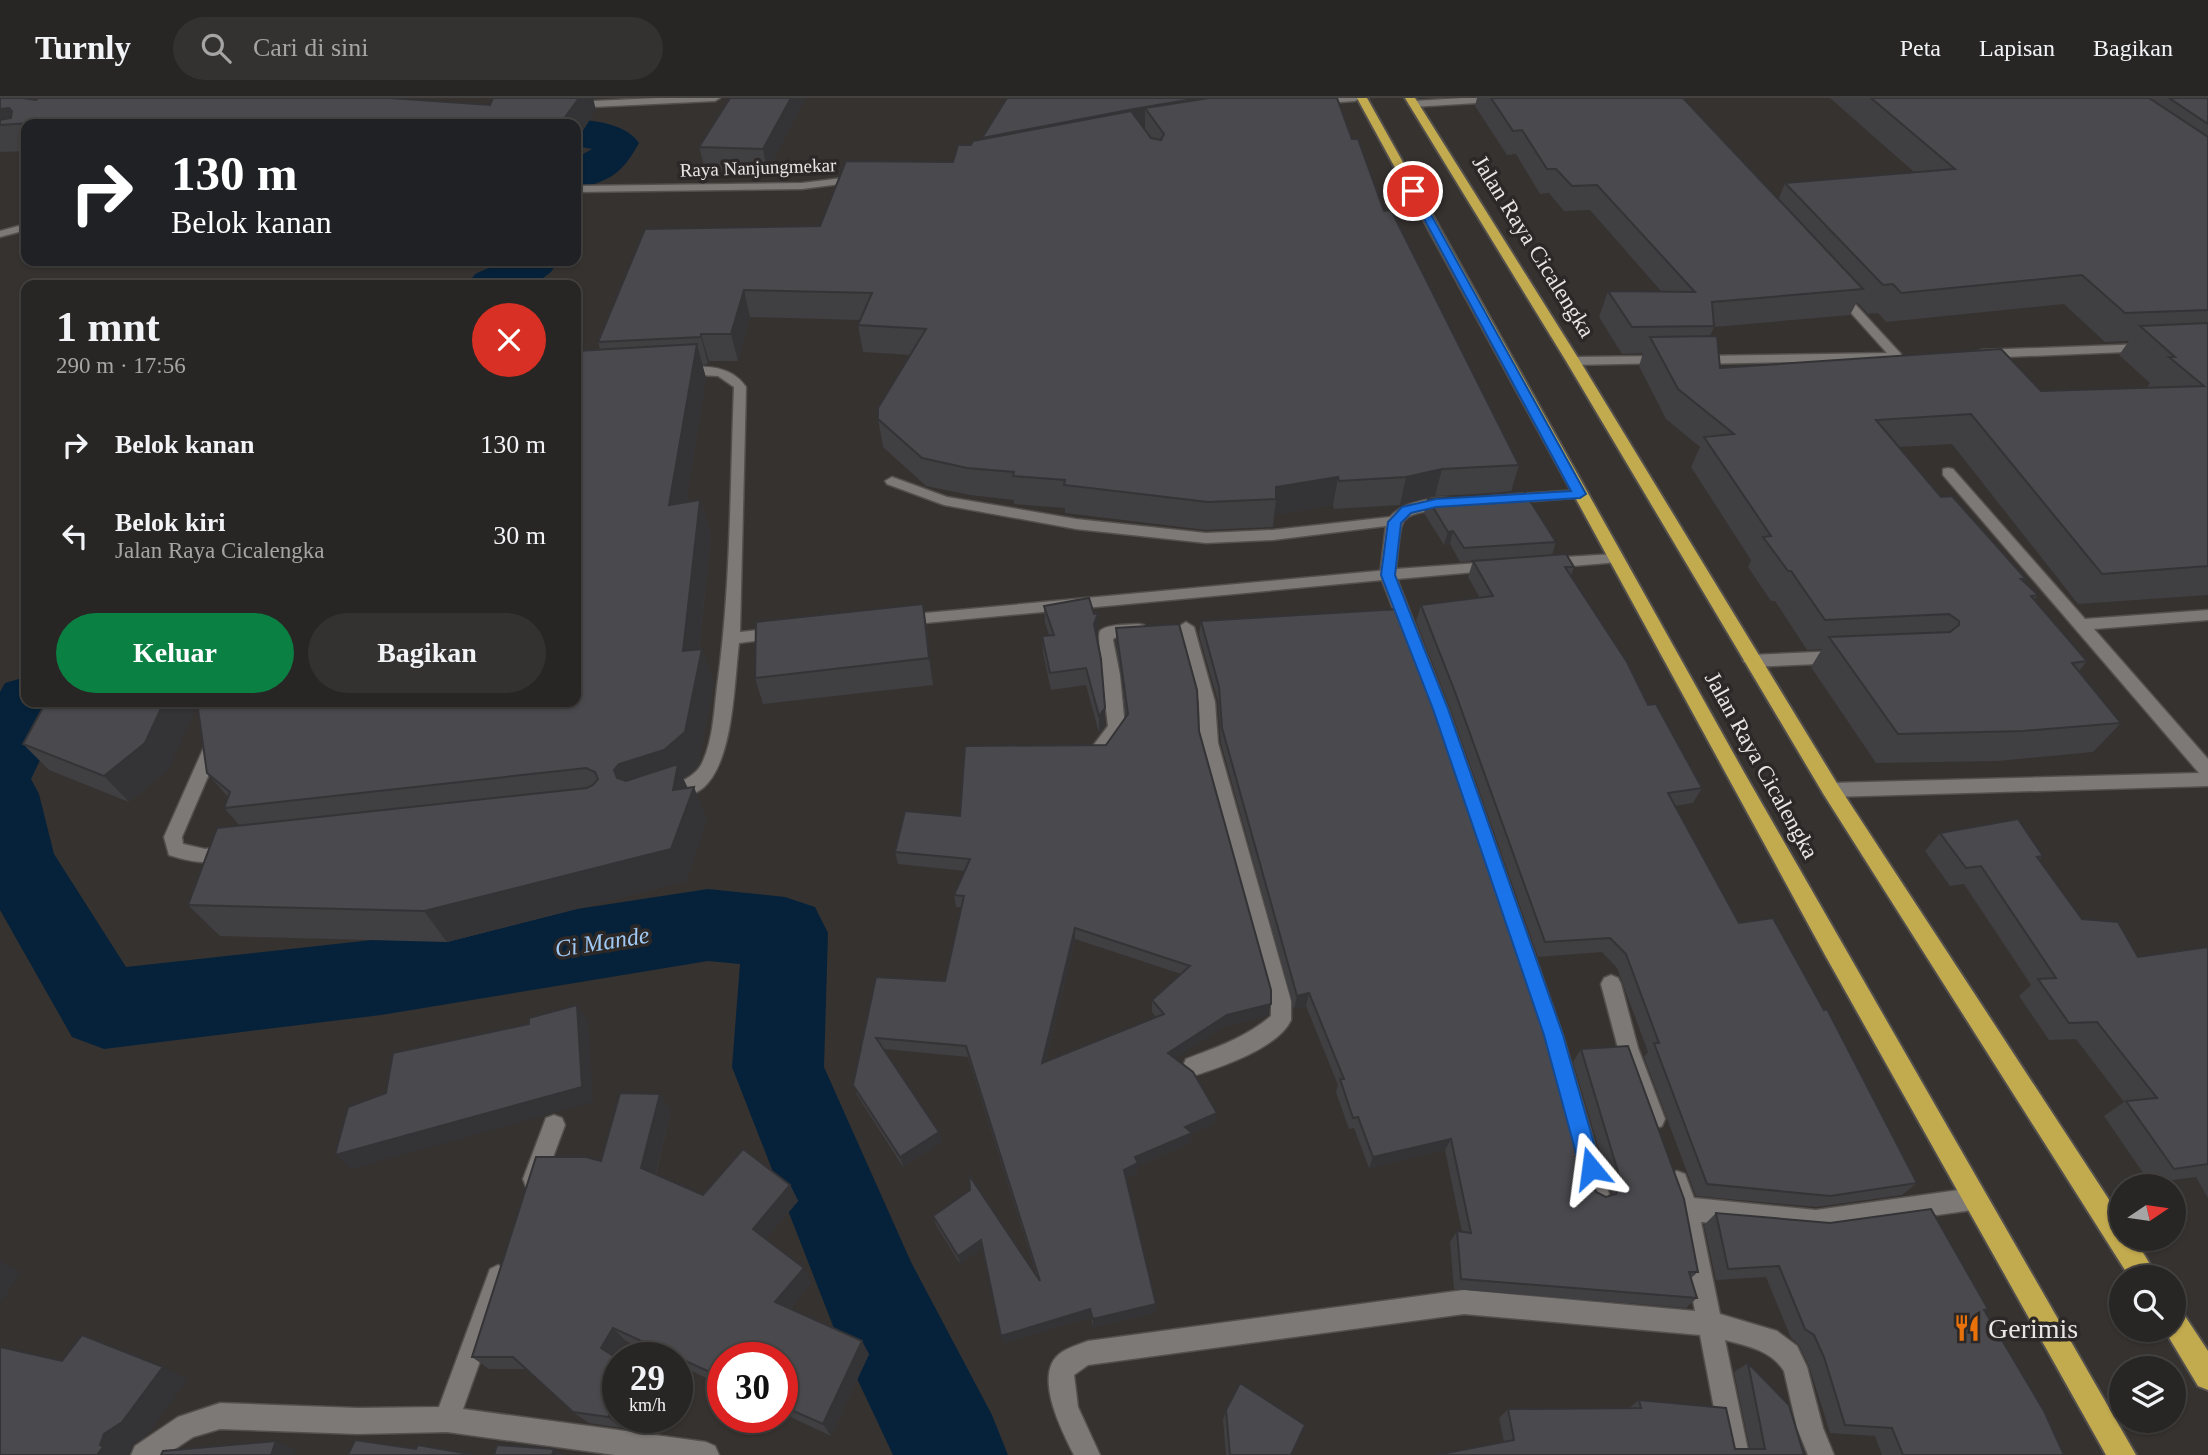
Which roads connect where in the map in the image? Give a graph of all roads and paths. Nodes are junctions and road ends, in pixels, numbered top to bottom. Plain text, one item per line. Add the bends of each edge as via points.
1 (715, 98) edge
2 (1355, 98) edge
3 (1362, 98) edge
4 (1508, 98) edge
5 (1412, 101) edge
6 (1307, 102) edge
7 (554, 106) edge
8 (876, 177) edge
9 (581, 189) edge
10 (21, 229) edge
11 (0, 234) edge
12 (1831, 285) edge
13 (2154, 347) edge
14 (1964, 355) edge
15 (1573, 361) junction
16 (665, 372) edge
17 (1948, 472) dead end
18 (892, 481) dead end
19 (1580, 494) junction
20 (1489, 500) edge
21 (1462, 501) edge
22 (1394, 522) junction
23 (1614, 559) junction
24 (1530, 564) edge
25 (1502, 566) edge
26 (1388, 575) junction
27 (2208, 615) edge
28 (894, 621) edge
29 (2082, 625) junction
30 (800, 631) edge
31 (732, 638) junction
32 (1849, 657) edge
33 (1751, 661) junction
34 (230, 707) edge
35 (1098, 751) edge
36 (2208, 771) edge
37 (2208, 779) edge
38 (1831, 790) junction
39 (652, 802) edge
40 (246, 851) edge
41 (1611, 984) dead end
42 (1193, 1066) dead end
43 (554, 1125) dead end
44 (1660, 1135) edge
45 (1669, 1160) edge
46 (1598, 1194) edge
47 (1973, 1199) junction
48 (526, 1201) edge
49 (1687, 1209) junction
50 (507, 1252) edge
51 (2137, 1265) edge
52 (1711, 1324) junction
53 (2186, 1341) edge
54 (2208, 1376) edge
55 (447, 1419) junction
56 (144, 1455) edge
57 (706, 1455) edge
58 (1087, 1455) edge
59 (1736, 1455) edge
60 (1821, 1455) edge
61 (2122, 1455) edge

1 - 7 street
2 - 6 street
3 - 19 highway, Jalan Raya Cicalengka
4 - 5 street
5 - 15 highway, Jalan Raya Cicalengka
8 - 9 street, Raya Nanjungmekar via 802,186
10 - 11 street
12 - 15 street via 1903,357
13 - 14 street
15 - 33 highway, Jalan Raya Cicalengka
16 - 31 street via 726,374 740,387
17 - 29 street
18 - 22 street via 944,501 1076,524 1206,538
19 - 20 street
19 - 23 highway, Jalan Raya Cicalengka
21 - 22 street via 1419,506 1402,512
22 - 26 street
23 - 24 street
23 - 47 highway, Jalan Raya Cicalengka
25 - 26 street
26 - 28 street
26 - 46 street via 1395,616 1440,709 1553,1035
27 - 29 street
29 - 36 street
30 - 31 street
31 - 39 street via 711,765 696,784
32 - 33 street
33 - 38 highway, Jalan Raya Cicalengka
34 - 40 street via 173,837 175,850 188,855
35 - 42 street via 1117,727 1107,633 1179,627 1207,702 1209,743 1281,1001 1281,1020 1263,1037
37 - 38 street
38 - 51 highway, Jalan Raya Cicalengka
41 - 44 street via 1628,1048
43 - 48 street
45 - 49 street
47 - 49 street via 1816,1221
47 - 61 highway, Jalan Raya Cicalengka
49 - 52 street
50 - 55 street
52 - 58 street via 1464,1302 1088,1353 1069,1361 1061,1372 1059,1388
52 - 59 street
52 - 60 street via 1768,1340 1788,1355
53 - 54 highway
55 - 56 street via 220,1416 187,1426
55 - 57 street

